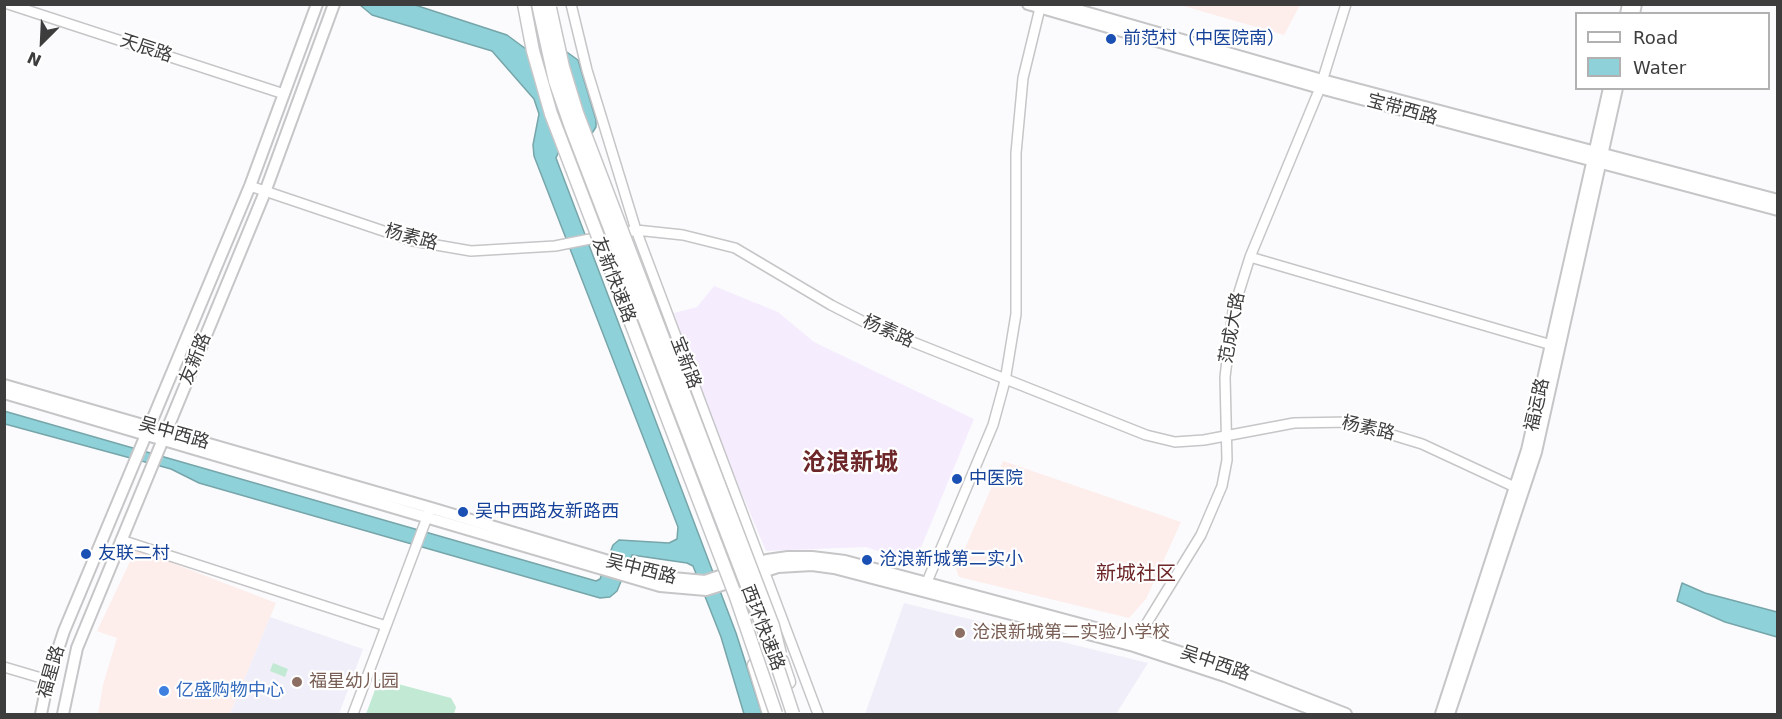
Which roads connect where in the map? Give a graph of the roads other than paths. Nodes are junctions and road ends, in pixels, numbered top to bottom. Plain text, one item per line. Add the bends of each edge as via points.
1 (8, 4) edge
2 (317, 4) edge
3 (334, 4) edge
4 (524, 4) edge
5 (571, 4) edge
6 (1028, 4) edge
7 (1057, 4) edge
8 (1346, 4) edge
9 (546, 6) edge
10 (1041, 6) edge
11 (1321, 84) junction
12 (1609, 90) edge
13 (1616, 90) edge
14 (284, 94) junction
15 (1597, 158) junction
16 (1696, 184) junction
17 (250, 186) junction
18 (265, 192) junction
19 (1778, 200) edge
20 (1778, 210) edge
21 (636, 230) junction
22 (1250, 257) junction
23 (1556, 346) junction
24 (1005, 381) junction
25 (4, 385) edge
26 (4, 393) edge
27 (148, 430) junction
28 (1227, 435) junction
29 (164, 436) junction
30 (1520, 490) junction
31 (429, 512) junction
32 (121, 540) junction
33 (730, 543) joint
34 (717, 552) joint
35 (760, 571) junction
36 (924, 587) junction
37 (736, 597) junction
38 (386, 626) junction
39 (64, 630) joint
40 (1135, 642) junction
41 (774, 656) junction
42 (4, 667) edge
43 (48, 680) junction
44 (41, 714) edge
45 (63, 714) edge
46 (353, 714) edge
47 (769, 714) edge
48 (776, 714) edge
49 (793, 714) edge
50 (799, 714) edge
51 (818, 714) edge
52 (1324, 714) edge
53 (1346, 714) edge
54 (1441, 714) edge
55 (1449, 714) edge

1 - 14 street, 天辰路
2 - 14 main road, 友新路
3 - 18 main road, 友新路
4 - 34 highway, 友新快速路, bridge via 551,114
5 - 21 street, 宝新路
6 - 10 main road, 宝带西路
7 - 11 main road, 宝带西路
8 - 11 street, 范成大路
9 - 33 highway, 友新快速路, bridge via 548,53 567,118
9 - 35 highway, bridge via 591,151
10 - 11 main road, 宝带西路
10 - 24 street via 1022,88 1016,153 1016,314
11 - 15 main road, 宝带西路
11 - 22 street, 范成大路
12 - 15 main road, 福运路
13 - 15 main road, 福运路
14 - 17 main road, 友新路
15 - 16 main road, 宝带西路
15 - 23 main road, 福运路
16 - 19 main road, 宝带西路
16 - 20 main road, 宝带西路
17 - 18 street, 杨素路
17 - 27 main road, 友新路
18 - 21 street, 杨素路 via 413,241 471,252 555,246
18 - 29 main road, 友新路
21 - 24 street, 杨素路 via 683,235 735,248 851,316
21 - 35 street, 宝新路
22 - 23 street
22 - 28 street, 范成大路 via 1230,333 1225,377
23 - 30 main road, 福运路
24 - 28 street, 杨素路 via 1146,435 1175,442
24 - 36 street via 993,425
25 - 27 main road, 吴中西路
26 - 27 main road, 吴中西路
27 - 29 main road, 吴中西路
27 - 39 main road, 友新路
28 - 30 street, 杨素路 via 1294,423 1350,422 1422,444
28 - 40 street, 范成大路 via 1222,486 1201,535
29 - 31 main road, 吴中西路
29 - 32 main road, 友新路
30 - 54 main road, 福运路
30 - 55 main road, 福运路
31 - 35 main road, 吴中西路 via 631,573 695,586
31 - 38 street
32 - 38 street
32 - 45 main road, 友新路 via 75,655
33 - 41 highway, 西环快速路, bridge
34 - 37 highway, 西环快速路, bridge
35 - 36 main road, 吴中西路 via 788,557 825,558
35 - 41 highway, bridge
35 - 50 highway, bridge
35 - 51 street, 宝新路
36 - 40 main road, 吴中西路
37 - 47 highway, bridge
37 - 48 highway, 西环快速路, bridge
38 - 46 street
39 - 43 main road, 福星路
40 - 52 main road, 吴中西路
40 - 53 main road, 吴中西路 via 1235,671
41 - 49 highway, 西环快速路, bridge
42 - 43 street
43 - 44 main road, 福星路

